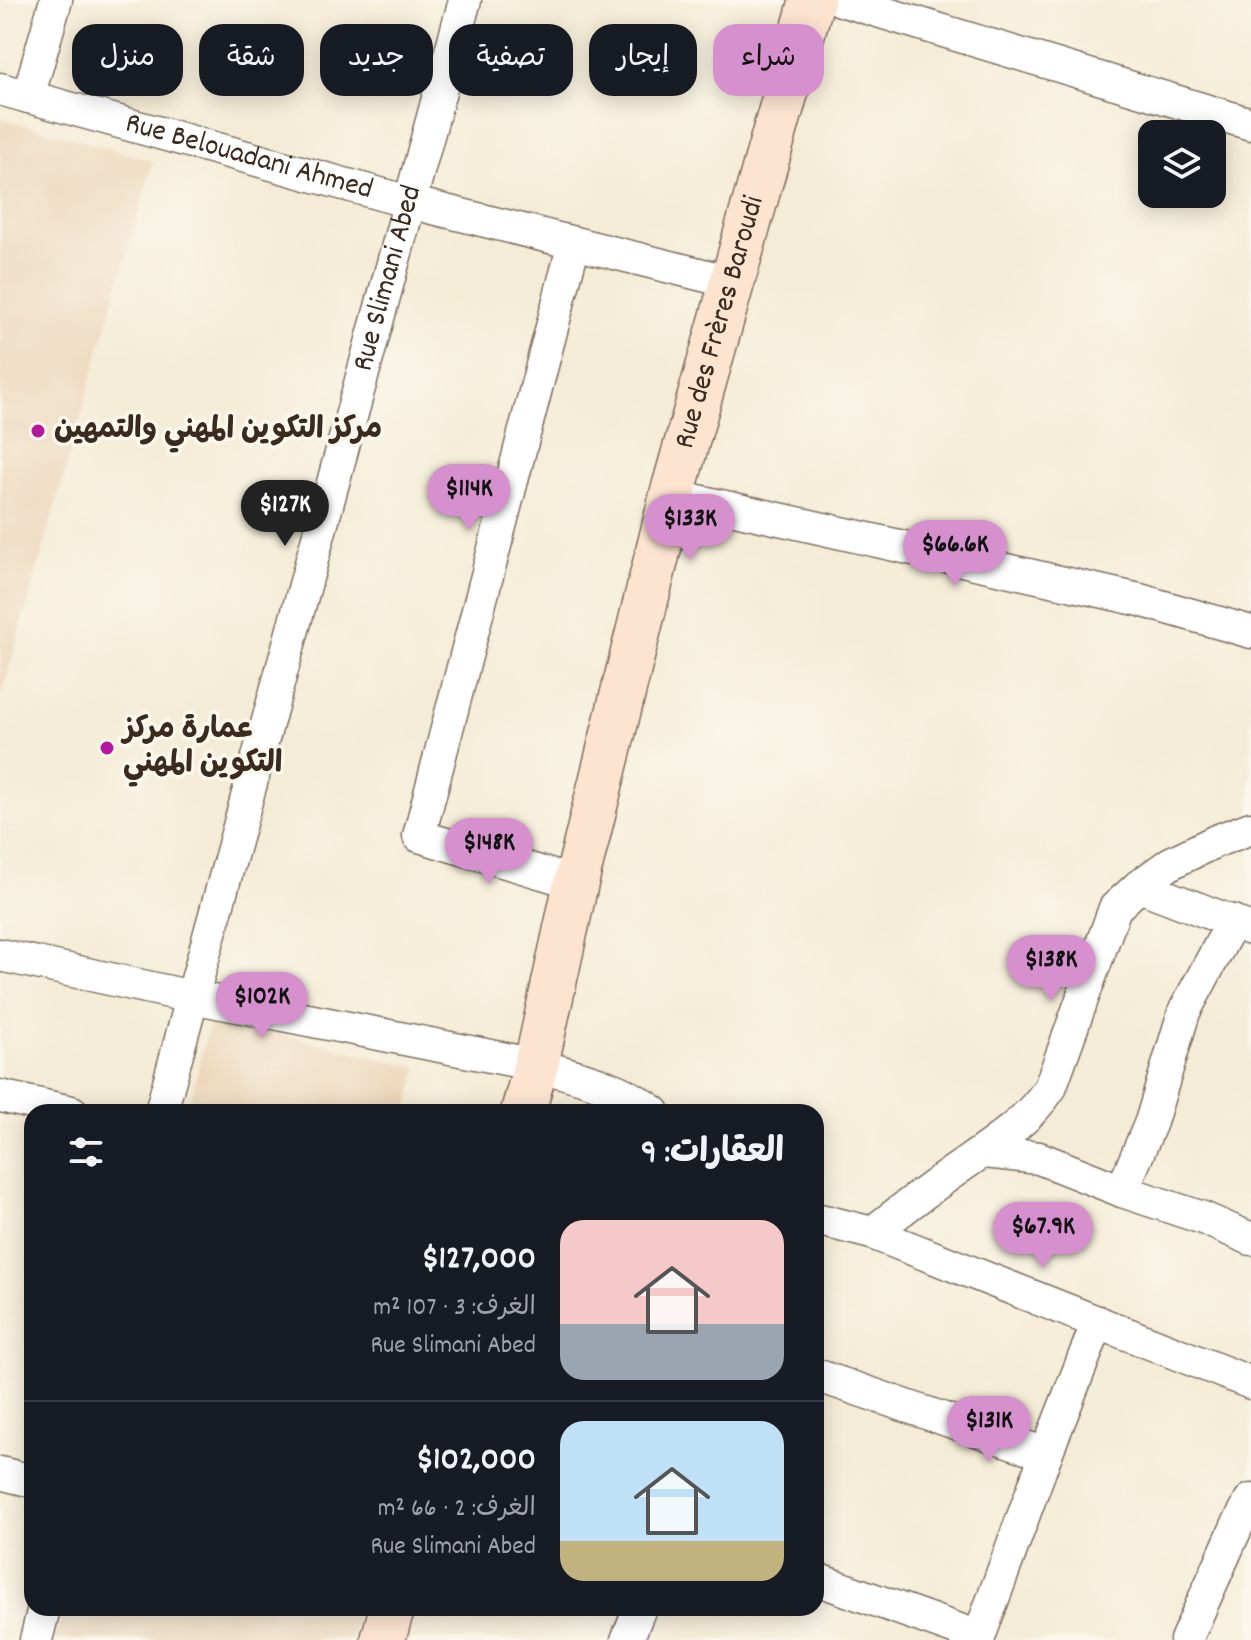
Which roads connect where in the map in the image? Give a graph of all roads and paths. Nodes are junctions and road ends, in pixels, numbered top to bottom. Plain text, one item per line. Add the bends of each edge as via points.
1 (56, 0) edge
2 (465, 0) edge
3 (812, 0) edge
4 (841, 0) edge
5 (14, 93) edge
6 (1251, 124) edge
7 (409, 202) junction
8 (574, 243) junction
9 (731, 282) junction
10 (672, 495) junction
11 (1251, 632) edge
12 (1251, 828) edge
13 (576, 883) junction
14 (1139, 886) junction
15 (1242, 925) edge
16 (0, 955) edge
17 (192, 997) junction
18 (536, 1065) junction
19 (0, 1096) edge
20 (36, 1104) edge
21 (163, 1104) edge
22 (525, 1104) edge
23 (643, 1104) edge
24 (984, 1152) junction
25 (1122, 1191) junction
26 (824, 1221) edge
27 (872, 1233) junction
28 (1251, 1239) edge
29 (1098, 1322) junction
30 (824, 1378) edge
31 (1251, 1383) edge
32 (1046, 1454) junction
33 (0, 1473) edge
34 (24, 1479) edge
35 (1251, 1500) edge
36 (824, 1582) edge
37 (42, 1616) edge
38 (390, 1616) edge
39 (637, 1616) edge
40 (978, 1638) edge
41 (36, 1640) edge
42 (383, 1640) edge
43 (627, 1640) edge
44 (1186, 1640) edge

1 - 5 street
2 - 7 street, Rue Slimani Abed
3 - 9 street, Rue des Frères Baroudi
4 - 6 street
5 - 7 street, Rue Belouadani Ahmed
7 - 8 street, Rue Belouadani Ahmed
7 - 17 street, Rue Slimani Abed
8 - 9 street, Rue Belouadani Ahmed
8 - 13 street via 419,836
9 - 10 street, Rue des Frères Baroudi
10 - 11 street via 1140,600
10 - 13 street, Rue des Frères Baroudi
12 - 14 street via 1171,863
13 - 18 street, Rue des Frères Baroudi
14 - 15 street
14 - 24 street via 1115,908 1050,1088 1023,1120
15 - 25 street via 1184,1012 1151,1122
16 - 17 street
17 - 18 street
17 - 21 street, Rue Slimani Abed
18 - 22 street, Rue des Frères Baroudi
18 - 23 street via 579,1076
19 - 20 street
24 - 25 street via 1039,1158
24 - 27 street
25 - 28 street
26 - 27 street
27 - 29 street
29 - 31 street
29 - 32 street
30 - 32 street
32 - 40 street
33 - 34 street
35 - 44 street
36 - 40 street
37 - 41 street
38 - 42 street
39 - 43 street

